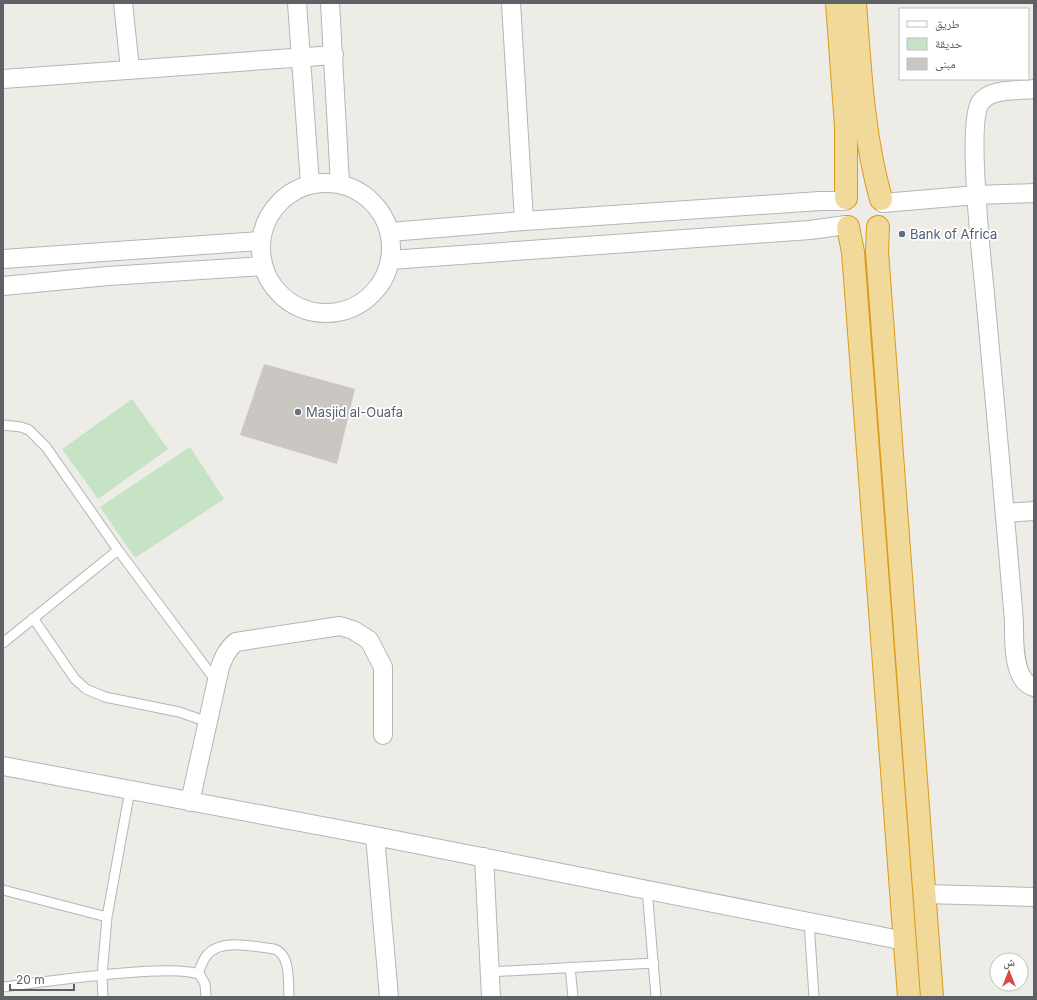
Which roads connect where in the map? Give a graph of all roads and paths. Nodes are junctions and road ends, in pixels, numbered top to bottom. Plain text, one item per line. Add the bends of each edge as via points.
1 (123, 3) edge
2 (297, 3) edge
3 (330, 3) edge
4 (511, 3) edge
5 (837, 3) edge
6 (855, 3) edge
7 (334, 55) junction
8 (301, 57) junction
9 (130, 70) junction
10 (3, 79) edge
11 (1034, 90) edge
12 (310, 184) junction
13 (340, 184) junction
14 (1034, 193) edge
15 (977, 194) junction
16 (845, 200) junction
17 (882, 201) junction
18 (524, 221) junction
19 (847, 226) junction
20 (878, 227) junction
21 (390, 232) junction
22 (261, 241) junction
23 (3, 259) edge
24 (390, 260) junction
25 (263, 266) junction
26 (3, 286) edge
27 (3, 425) edge
28 (1034, 511) edge
29 (1004, 513) junction
30 (118, 550) junction
31 (33, 618) junction
32 (3, 643) edge
33 (217, 683) junction
34 (1034, 687) edge
35 (208, 722) junction
36 (383, 735) dead end
37 (3, 766) edge
38 (130, 790) junction
39 (190, 802) junction
40 (375, 836) junction
41 (484, 857) junction
42 (647, 889) junction
43 (3, 890) edge
44 (924, 894) junction
45 (1034, 897) edge
46 (107, 917) junction
47 (809, 922) junction
48 (905, 942) junction
49 (654, 963) junction
50 (570, 967) junction
51 (489, 972) junction
52 (198, 973) junction
53 (102, 976) junction
54 (3, 987) edge
55 (103, 997) edge
56 (206, 997) edge
57 (289, 997) edge
58 (389, 997) edge
59 (490, 997) edge
60 (573, 997) edge
61 (656, 997) edge
62 (814, 997) edge
63 (909, 997) edge
64 (932, 997) edge

1 - 9 street
2 - 8 street
3 - 7 street
4 - 18 street
5 - 16 highway via 846,127
6 - 17 highway via 865,127
7 - 8 street
7 - 13 street
8 - 9 street
8 - 12 street
9 - 10 street
11 - 15 street via 998,92 981,102 975,121
12 - 13 street
12 - 22 street via 288,195 275,207 265,223
13 - 21 street via 368,198 382,213
14 - 15 street
15 - 17 street
15 - 29 street
16 - 17 highway via 852,193 867,190
16 - 18 street
16 - 19 highway via 842,213
17 - 20 highway via 884,216
18 - 21 street
19 - 20 highway via 863,233 871,232
19 - 24 street
19 - 48 highway via 853,259
20 - 44 highway via 877,251
21 - 24 street
22 - 23 street
22 - 25 street
24 - 25 street via 383,280 369,297 350,309 329,313 307,311 288,301 272,286
25 - 26 street
27 - 30 lane via 25,428 46,447
28 - 29 street
29 - 34 street via 1015,655 1022,677 1028,685
30 - 31 lane
30 - 33 lane
31 - 32 lane
31 - 35 lane via 75,678 86,689 105,697 179,712
33 - 35 street
33 - 36 street via 224,655 236,642 340,626 353,630 368,640 382,667
35 - 39 street
37 - 38 street
38 - 39 street
38 - 46 lane
39 - 40 street
40 - 41 street
40 - 58 street
41 - 42 street
41 - 51 street
42 - 47 street
42 - 49 lane
43 - 46 lane
44 - 45 street
44 - 64 highway
46 - 53 lane
47 - 48 street
47 - 62 lane
48 - 63 highway
49 - 50 lane
49 - 61 lane
50 - 51 lane
50 - 60 lane
51 - 59 street
52 - 53 lane via 182,971
52 - 56 lane via 205,984
52 - 57 lane via 205,957 219,947 229,945 280,950 285,957
53 - 54 lane
53 - 55 lane

